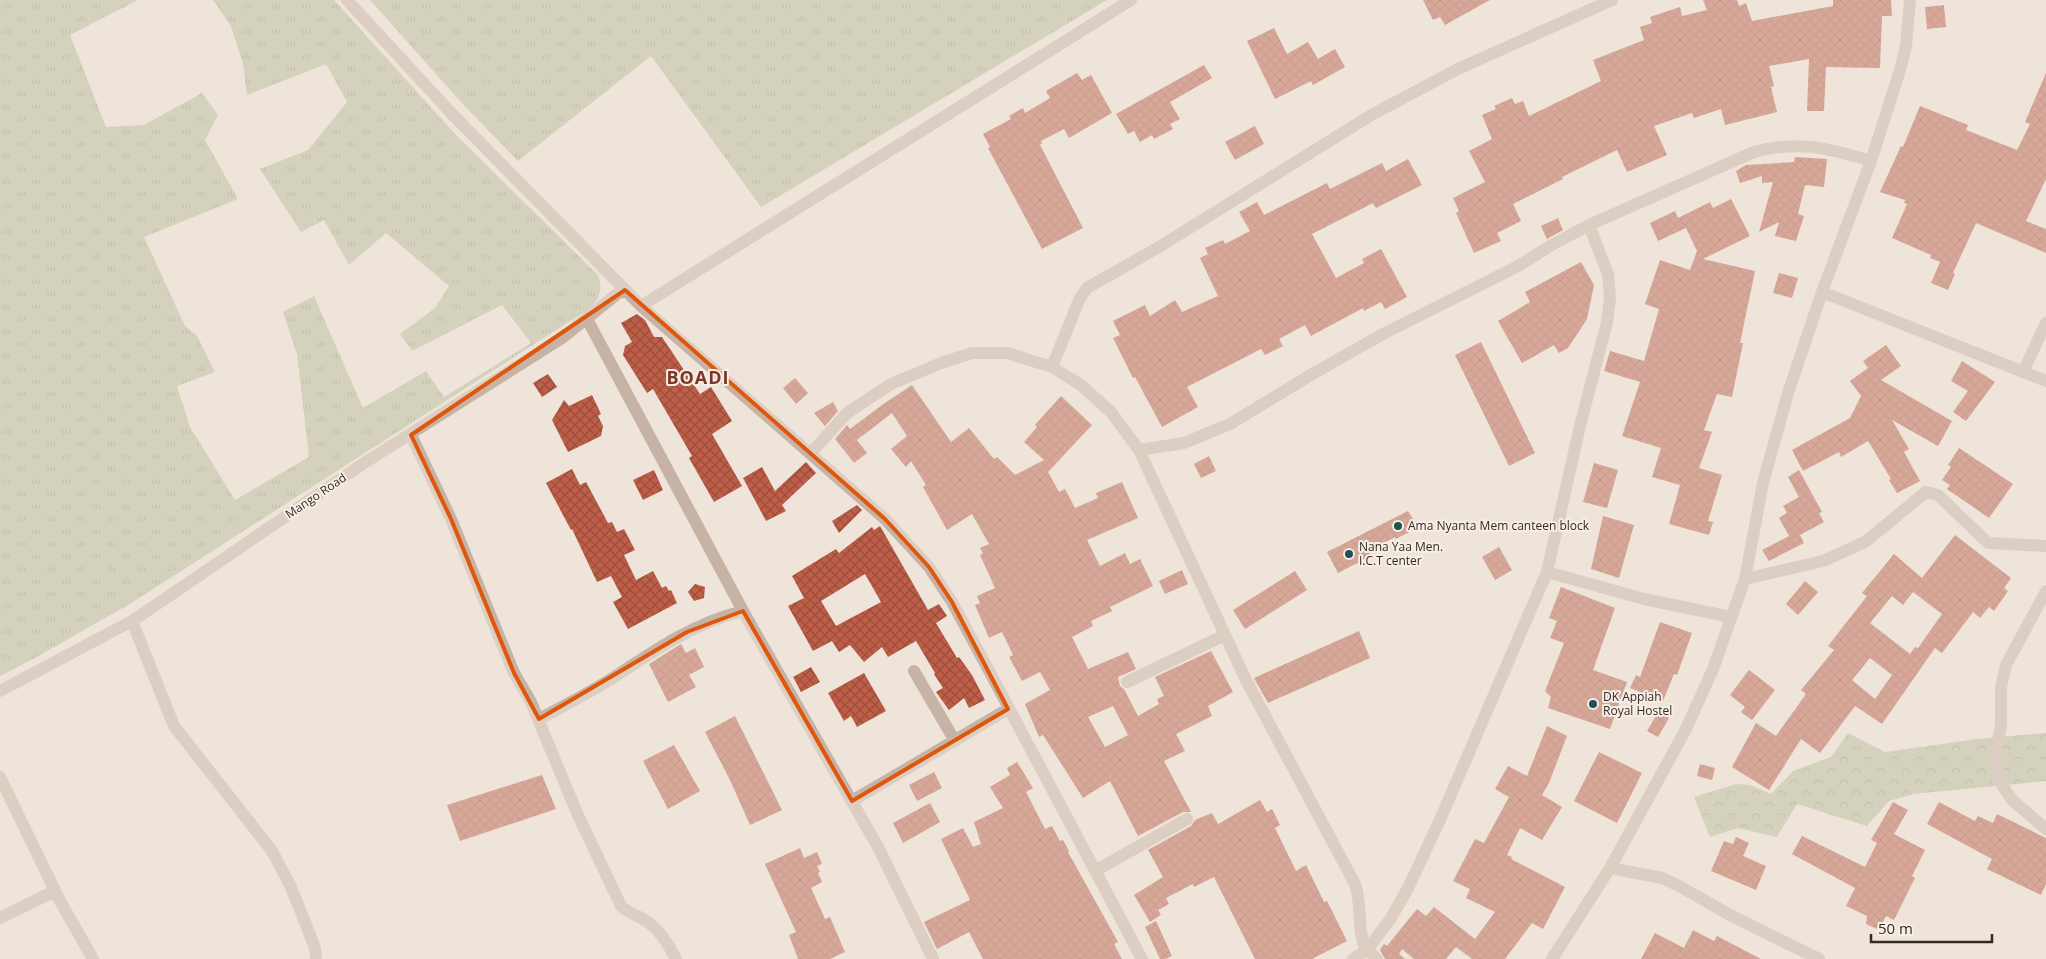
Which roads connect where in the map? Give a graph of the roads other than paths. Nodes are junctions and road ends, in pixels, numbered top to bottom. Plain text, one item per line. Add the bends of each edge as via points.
1 (346, 0) edge
2 (1131, 0) edge
3 (1612, 0) edge
4 (1910, 0) edge
5 (1871, 161) junction
6 (1589, 225) junction
7 (625, 290) junction
8 (1822, 292) junction
9 (641, 306) junction
10 (587, 319) junction
11 (2046, 323) edge
12 (1052, 367) junction
13 (2023, 372) junction
14 (2046, 381) edge
15 (411, 435) junction
16 (1139, 450) junction
17 (811, 453) junction
18 (2046, 546) edge
19 (1547, 572) junction
20 (1745, 580) junction
21 (2046, 591) edge
22 (743, 611) junction
23 (1731, 617) junction
24 (132, 621) junction
25 (1225, 635) junction
26 (914, 671) dead end
27 (1127, 682) dead end
28 (0, 691) edge
29 (1008, 709) junction
30 (539, 719) junction
31 (955, 741) junction
32 (0, 777) edge
33 (852, 801) junction
34 (1187, 819) dead end
35 (2046, 829) edge
36 (1610, 868) junction
37 (1095, 871) junction
38 (55, 890) junction
39 (0, 918) edge
40 (1367, 950) junction
41 (93, 959) edge
42 (316, 959) edge
43 (676, 959) edge
44 (933, 959) edge
45 (1142, 959) edge
46 (1352, 959) edge
47 (1378, 959) edge
48 (1552, 959) edge
49 (1819, 959) edge

1 - 7 street via 452,114
2 - 9 street
3 - 12 street via 1458,69 1373,114 1088,288 1079,300
4 - 5 street via 1906,46
5 - 6 street via 1819,147 1773,146
5 - 8 street
6 - 16 street via 1520,266 1383,334 1230,424 1184,443
6 - 19 street via 1608,274 1610,298
7 - 9 street
7 - 10 street, Mango Road
8 - 13 street
8 - 20 street via 1788,393 1763,483
9 - 17 street
10 - 15 street, Mango Road
10 - 22 street
11 - 13 street
12 - 16 street via 1081,385 1111,412
12 - 17 street via 1007,353 972,353 941,363 891,384 847,413
13 - 14 street
15 - 24 street, Mango Road
15 - 30 street via 451,519 514,673
16 - 25 street
17 - 29 street via 884,519 928,567 952,602
18 - 20 street via 1988,543 1938,494 1926,492 1866,542 1823,561
19 - 23 street via 1644,599
19 - 40 street via 1408,888
20 - 23 street
21 - 35 street via 2006,665 2001,687 2001,725 1994,759 1998,780 2012,800
22 - 30 street via 687,632 565,707
22 - 33 street
23 - 36 street via 1713,669 1686,729
24 - 28 street, Mango Road
24 - 42 street via 174,726 272,851 290,885 315,948
25 - 27 street
25 - 40 street via 1355,884
26 - 31 street
29 - 31 street
29 - 37 street
30 - 43 street via 577,813 621,906 655,927
31 - 33 street
32 - 38 street
33 - 44 street
34 - 37 street
36 - 48 street
36 - 49 street via 1662,878
37 - 45 street
38 - 39 street
38 - 41 street
40 - 46 street
40 - 47 street

